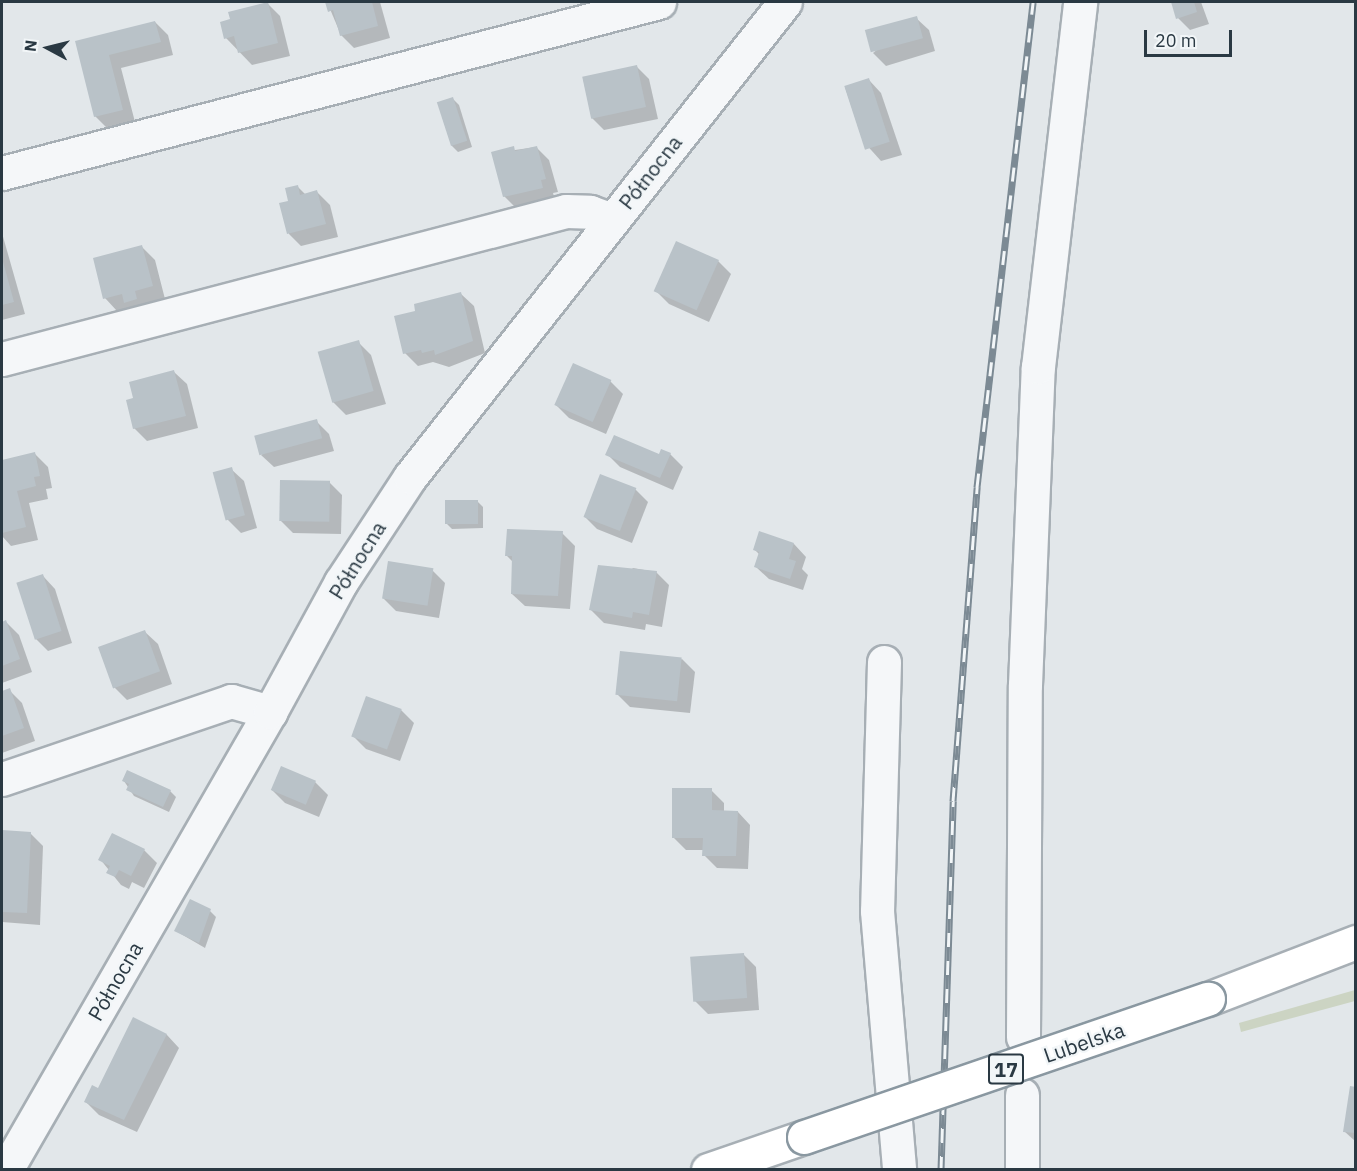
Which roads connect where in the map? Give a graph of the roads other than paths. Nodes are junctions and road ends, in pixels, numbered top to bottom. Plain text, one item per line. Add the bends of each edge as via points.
1 (659, 2) edge
2 (784, 2) edge
3 (1080, 2) edge
4 (2, 172) edge
5 (612, 220) junction
6 (2, 359) edge
7 (884, 662) dead end
8 (270, 712) junction
9 (2, 779) edge
10 (1356, 942) edge
11 (1023, 1037) dead end
12 (1022, 1095) dead end
13 (6, 1170) edge
14 (708, 1170) edge
15 (899, 1170) edge
16 (1022, 1170) edge

1 - 4 street
2 - 5 street, Północna
3 - 11 street via 1038,367 1024,696
5 - 6 street via 590,212 566,211
5 - 8 street, Północna via 410,477 340,582
7 - 15 street via 878,911
8 - 9 street via 231,701
8 - 13 street, Północna
10 - 14 highway, Lubelska / 17, bridge via 1208,999
12 - 16 street

